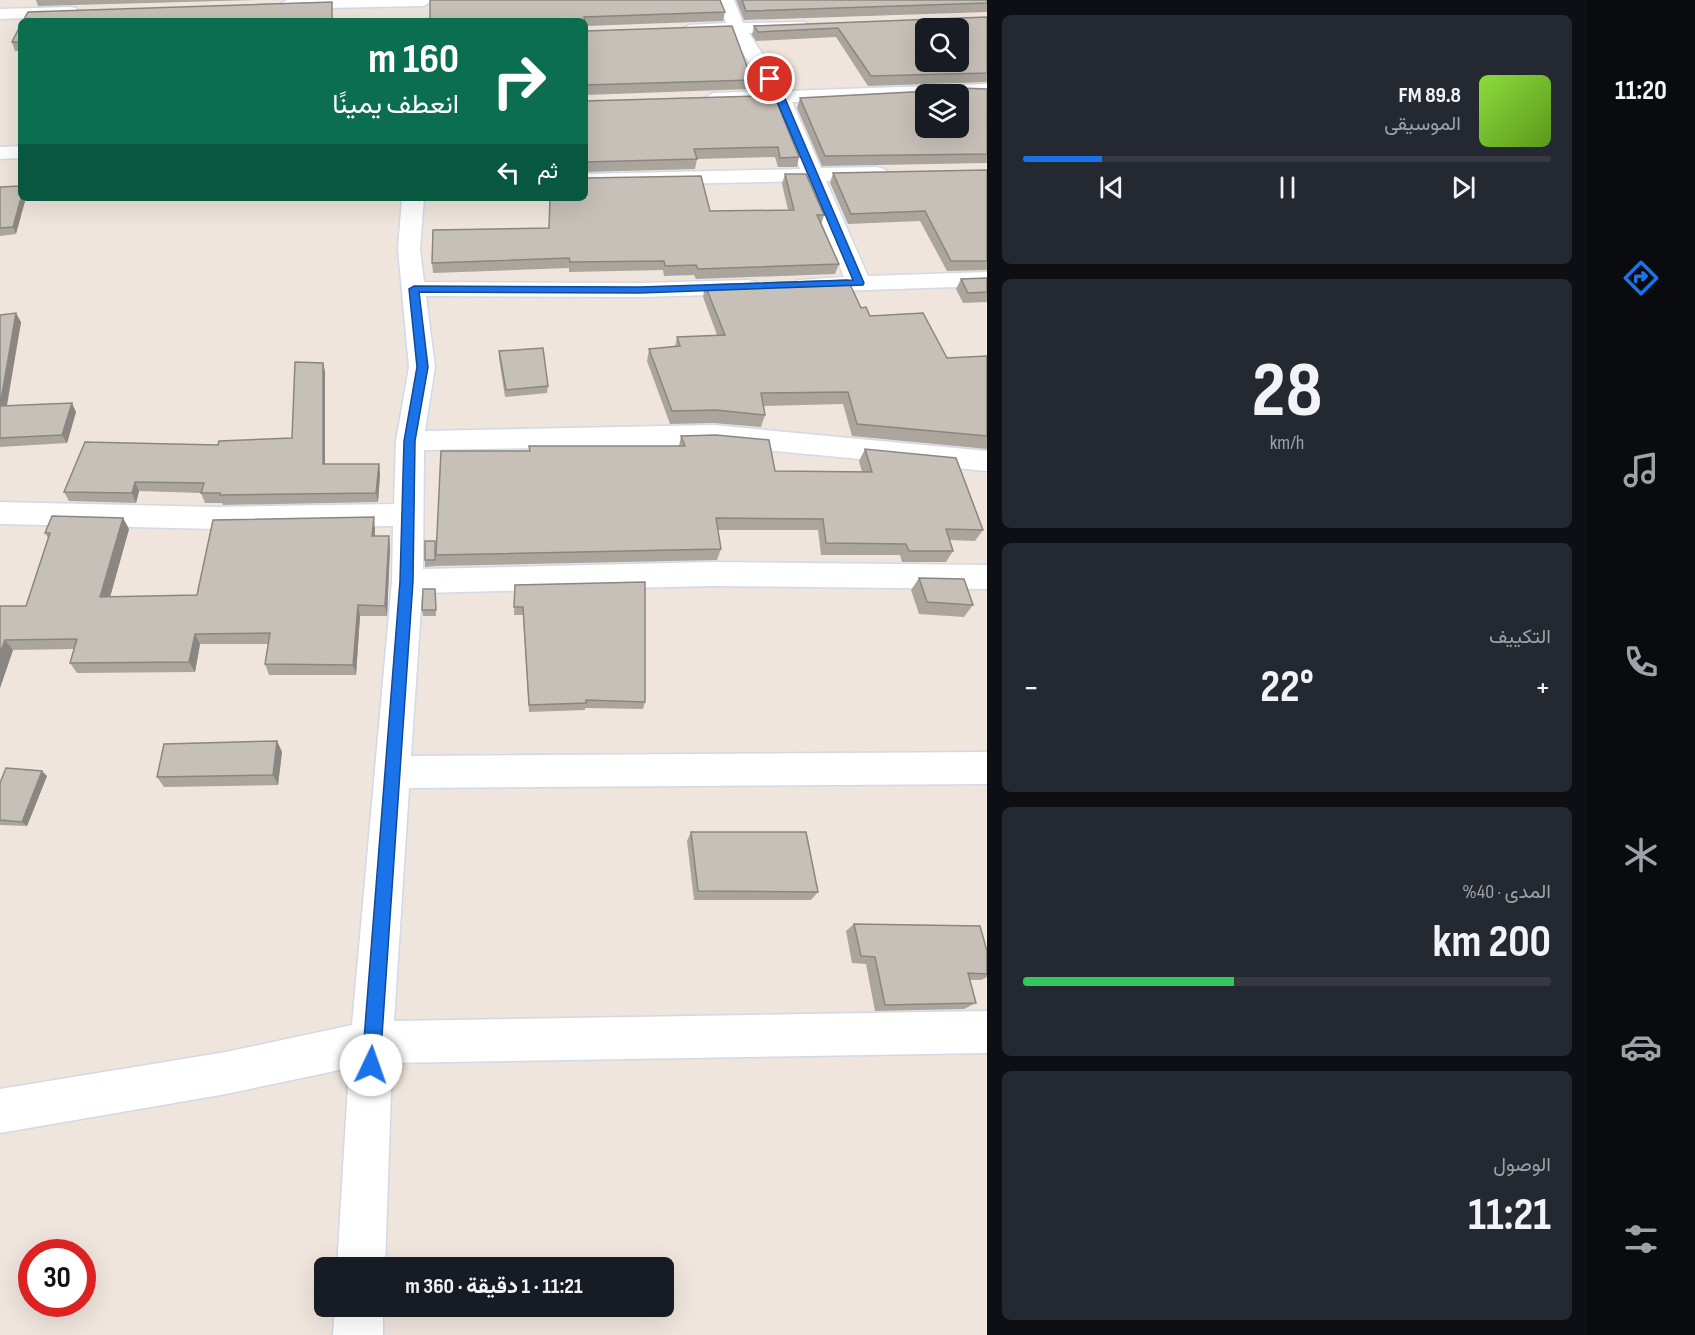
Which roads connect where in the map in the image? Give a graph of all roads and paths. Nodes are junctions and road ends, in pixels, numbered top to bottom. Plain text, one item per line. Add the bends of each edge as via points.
1 (424, 0) edge
2 (726, 0) edge
3 (277, 10) edge
4 (91, 12) edge
5 (6, 14) edge
6 (418, 18) edge
7 (820, 26) edge
8 (736, 29) junction
9 (667, 31) edge
10 (0, 32) edge
11 (987, 90) edge
12 (780, 96) junction
13 (688, 99) edge
14 (18, 152) edge
15 (0, 153) edge
16 (894, 173) edge
17 (813, 174) junction
18 (588, 180) edge
19 (414, 201) edge
20 (987, 279) edge
21 (859, 283) junction
22 (414, 289) junction
23 (410, 441) junction
24 (987, 461) edge
25 (0, 513) edge
26 (407, 515) junction
27 (987, 577) edge
28 (406, 581) junction
29 (987, 768) edge
30 (394, 772) junction
31 (987, 1032) edge
32 (372, 1042) junction
33 (0, 1111) edge
34 (362, 1257) edge
35 (359, 1317) edge
36 (358, 1335) edge

1 - 3 street
1 - 6 street
2 - 8 street
4 - 5 street
5 - 10 street
7 - 8 street
8 - 9 street
8 - 12 street
11 - 12 street
12 - 13 street
12 - 17 street
14 - 15 street
16 - 17 street
17 - 18 street
17 - 21 street
19 - 22 street via 409,249
20 - 21 street
21 - 22 street via 640,290
22 - 23 street via 422,367
23 - 24 street via 713,435
23 - 26 street
25 - 26 street via 217,518
26 - 28 street
27 - 28 street via 711,574
28 - 30 street
29 - 30 street
30 - 32 street
31 - 32 street
32 - 33 street via 226,1073
32 - 34 street
35 - 36 street

